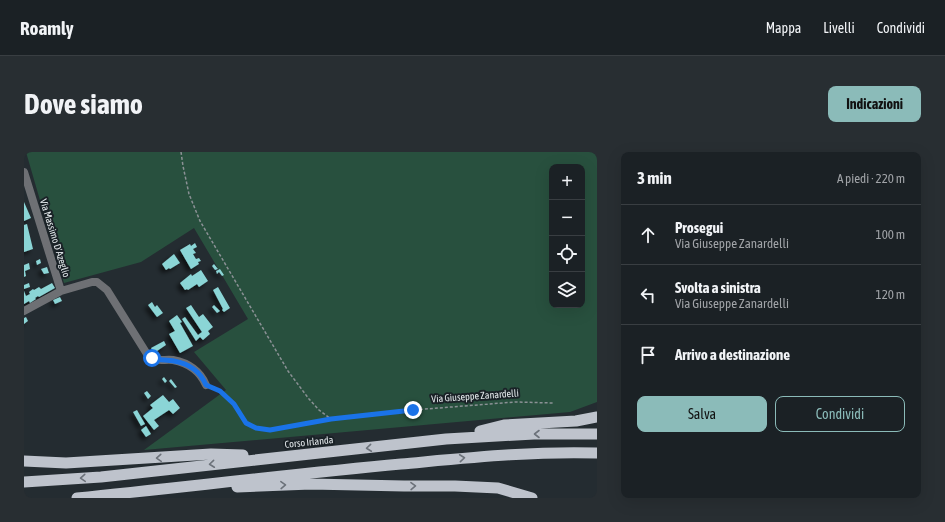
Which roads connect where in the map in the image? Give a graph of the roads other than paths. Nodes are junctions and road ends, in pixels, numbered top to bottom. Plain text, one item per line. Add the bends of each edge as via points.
1 (24, 172) edge
2 (62, 291) junction
3 (24, 311) edge
4 (206, 385) road end
5 (597, 417) edge
6 (597, 434) edge
7 (446, 439) junction
8 (597, 453) edge
9 (282, 457) junction
10 (24, 461) edge
11 (24, 482) edge
12 (202, 484) junction
13 (77, 498) edge
14 (532, 498) edge

1 - 2 street, Via Massimo D'Azeglio
2 - 3 street, Via Massimo D'Azeglio
2 - 4 street via 97,282 107,290 147,354 157,360 174,360 191,366 202,376
5 - 7 highway via 504,426
6 -> 7 highway, Corso Irlanda via 534,434
7 -> 9 highway, Corso Irlanda
12 -> 8 highway via 517,454
9 -> 10 highway via 211,454 66,463
9 -> 11 highway, Corso Irlanda via 101,477
12 - 13 highway
12 -> 14 highway via 232,487 311,484 462,486 498,488

